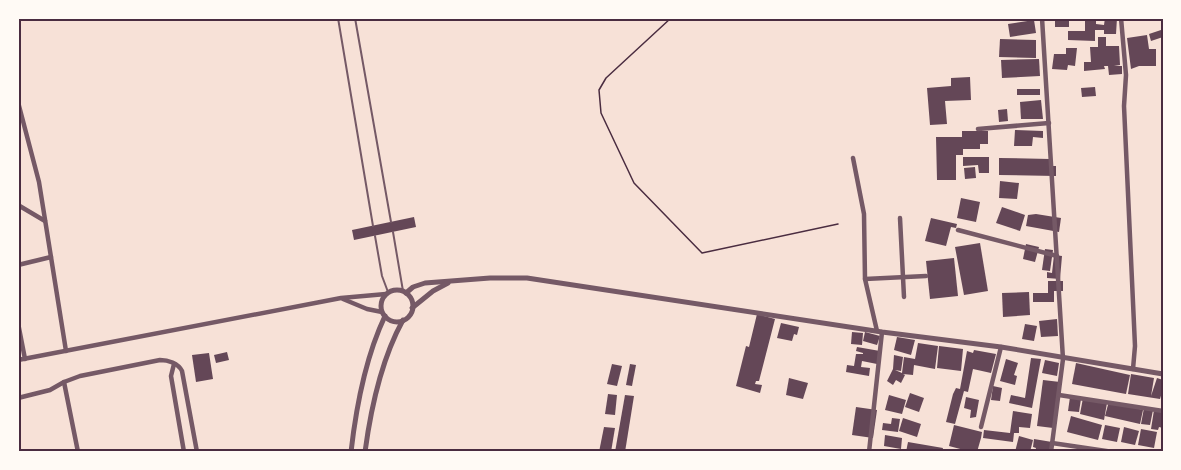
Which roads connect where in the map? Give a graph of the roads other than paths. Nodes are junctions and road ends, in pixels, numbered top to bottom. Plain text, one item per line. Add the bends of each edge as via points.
1 (338, 18) edge
2 (355, 18) edge
3 (1042, 18) edge
4 (1121, 18) edge
5 (18, 102) edge
6 (1049, 123) junction
7 (978, 129) dead end
8 (853, 158) dead end
9 (18, 205) edge
10 (900, 218) dead end
11 (45, 221) junction
12 (391, 222) dead end
13 (373, 226) dead end
14 (958, 230) dead end
15 (393, 232) dead end
16 (375, 236) dead end
17 (1057, 256) junction
18 (51, 257) junction
19 (18, 265) edge
20 (926, 276) dead end
21 (902, 277) junction
22 (865, 279) junction
23 (450, 282) junction
24 (405, 292) junction
25 (387, 293) junction
26 (904, 297) dead end
27 (340, 298) junction
28 (412, 308) junction
29 (383, 314) junction
30 (403, 320) junction
31 (18, 323) edge
32 (880, 332) junction
33 (1001, 347) junction
34 (66, 351) junction
35 (25, 359) junction
36 (1064, 359) junction
37 (18, 360) edge
38 (174, 364) junction
39 (1133, 369) junction
40 (1163, 374) edge
41 (64, 382) junction
42 (1059, 394) junction
43 (18, 398) edge
44 (1163, 411) edge
45 (981, 427) dead end
46 (1052, 444) junction
47 (78, 452) edge
48 (184, 452) edge
49 (197, 452) edge
50 (351, 452) edge
51 (365, 452) edge
52 (869, 452) edge
53 (1051, 452) edge
54 (1113, 452) edge

1 - 13 lane
2 - 12 lane
3 - 6 street
4 - 39 street via 1126,75
5 - 11 street
6 - 7 street
6 - 17 street
8 - 22 street via 864,214
9 - 11 street
10 - 21 street
11 - 18 street
14 - 17 street
15 - 24 lane
16 - 25 lane
17 - 36 street
18 - 19 street
18 - 34 street
20 - 21 street
21 - 22 street
21 - 26 street
22 - 32 street
23 - 24 street via 419,285
23 - 28 street
23 - 32 street via 527,278
24 - 25 street
24 - 28 street via 411,298
25 - 27 street
25 - 29 street via 381,302
27 - 29 street
27 - 34 street
28 - 30 street
29 - 30 street via 395,322
29 - 50 street via 356,415
30 - 51 street via 387,357
31 - 35 street
32 - 33 street
32 - 52 street
33 - 36 street
33 - 45 street
34 - 35 street
35 - 37 street
36 - 39 street
36 - 42 street
38 - 41 street via 160,360
38 - 48 street via 171,376
38 - 49 street via 182,371
39 - 40 street
41 - 43 street
41 - 47 street
42 - 44 street
42 - 46 street
46 - 53 street
46 - 54 street

